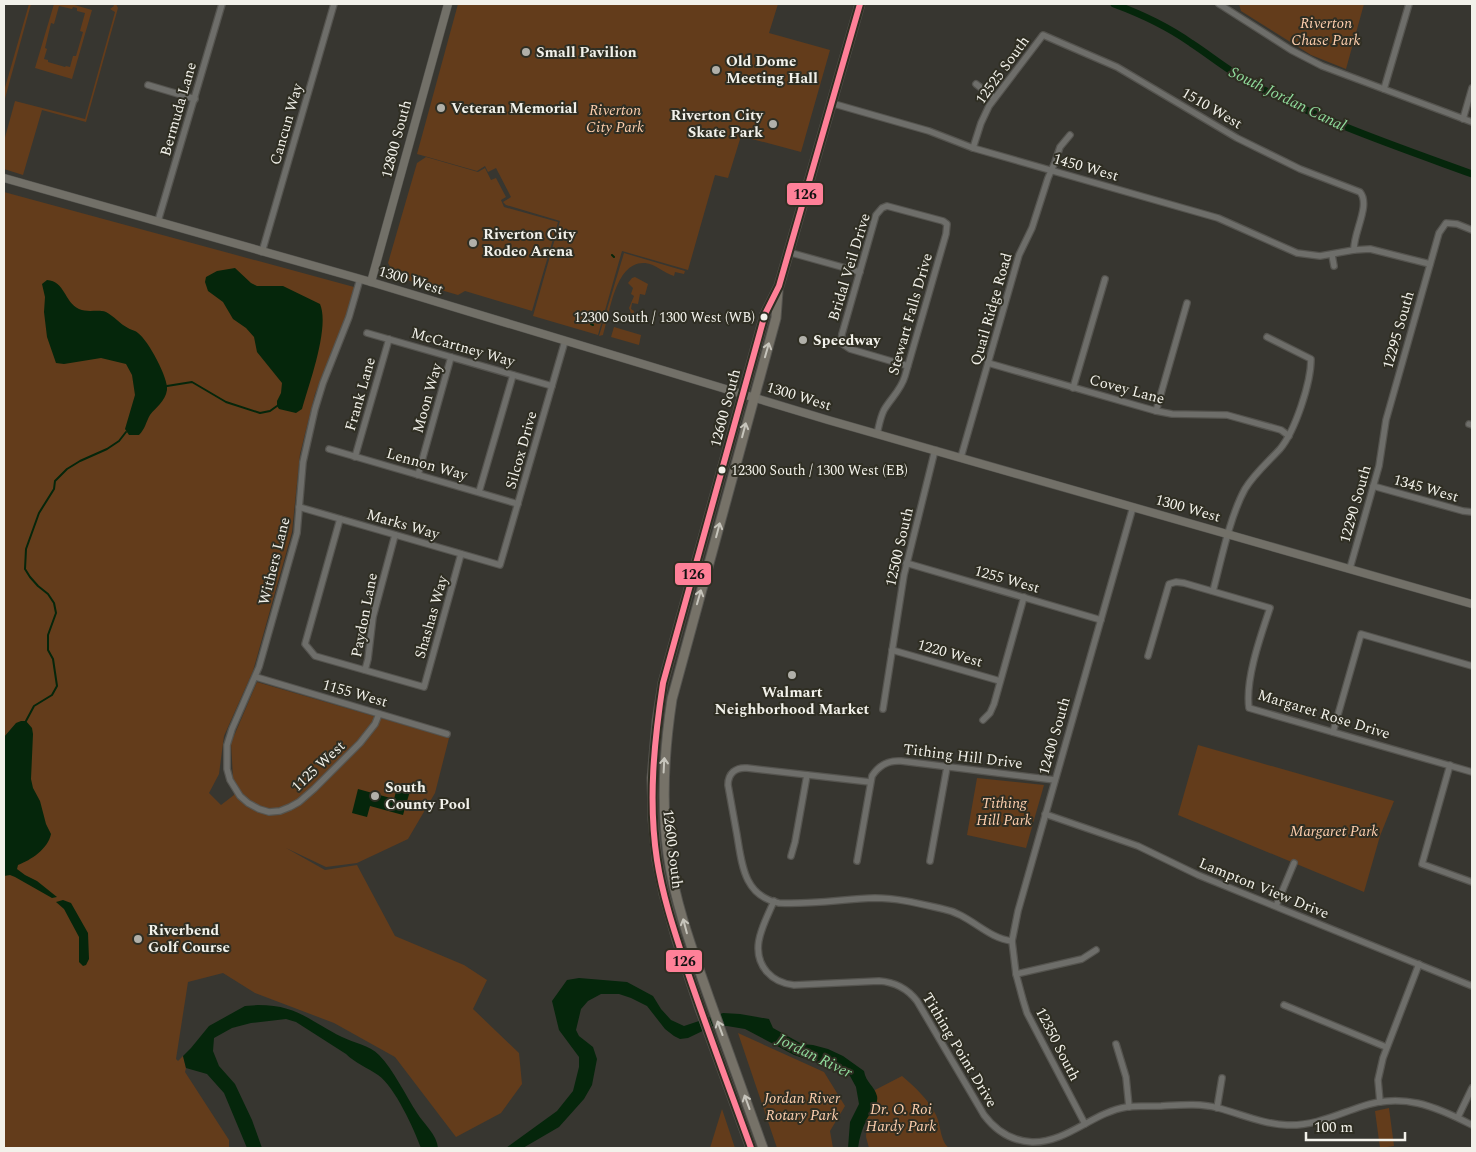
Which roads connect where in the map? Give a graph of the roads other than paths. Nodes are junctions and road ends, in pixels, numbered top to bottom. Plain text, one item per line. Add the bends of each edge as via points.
1 (222, 4) edge
2 (334, 4) edge
3 (448, 4) edge
4 (860, 4) edge
5 (1219, 4) edge
6 (1233, 4) edge
7 (1409, 4) edge
8 (1229, 10) junction
9 (1043, 35) joint
10 (976, 84) dead end
11 (148, 85) dead end
12 (1472, 88) edge
13 (1384, 89) junction
14 (994, 98) junction
15 (194, 99) junction
16 (831, 103) junction
17 (1463, 119) junction
18 (1472, 122) edge
19 (1070, 135) dead end
20 (973, 148) junction
21 (1051, 170) junction
22 (4, 178) edge
23 (158, 221) junction
24 (946, 224) joint
25 (1472, 230) edge
26 (1354, 250) junction
27 (262, 252) junction
28 (788, 252) junction
29 (1332, 255) junction
30 (1430, 264) junction
31 (1334, 266) dead end
32 (860, 272) junction
33 (360, 279) junction
34 (1105, 279) dead end
35 (371, 282) junction
36 (778, 286) junction
37 (1187, 303) dead end
38 (367, 333) dead end
39 (1267, 337) dead end
40 (389, 339) junction
41 (565, 341) junction
42 (452, 357) junction
43 (988, 363) junction
44 (908, 366) junction
45 (513, 375) junction
46 (552, 386) junction
47 (1073, 388) junction
48 (743, 394) junction
49 (753, 397) junction
50 (1156, 411) junction
51 (877, 434) junction
52 (1289, 436) junction
53 (1382, 446) joint
54 (329, 449) dead end
55 (935, 450) junction
56 (355, 457) junction
57 (961, 457) junction
58 (418, 475) junction
59 (1373, 486) junction
60 (479, 492) junction
61 (518, 504) junction
62 (300, 507) junction
63 (1133, 507) junction
64 (1472, 512) edge
65 (340, 519) junction
66 (1229, 534) junction
67 (395, 535) junction
68 (462, 554) junction
69 (906, 563) junction
70 (500, 565) joint
71 (1350, 568) junction
72 (1213, 591) junction
73 (1024, 598) junction
74 (1472, 604) edge
75 (1101, 620) junction
76 (892, 650) junction
77 (1148, 656) dead end
78 (1472, 666) edge
79 (365, 670) junction
80 (256, 677) junction
81 (1000, 681) junction
82 (883, 709) dead end
83 (379, 714) junction
84 (983, 720) dead end
85 (1333, 732) junction
86 (447, 734) dead end
87 (1450, 765) junction
88 (946, 767) junction
89 (1472, 772) edge
90 (807, 775) junction
91 (1055, 780) junction
92 (870, 782) junction
93 (235, 789) joint
94 (1045, 814) junction
95 (791, 856) dead end
96 (857, 860) dead end
97 (930, 861) dead end
98 (1294, 863) dead end
99 (1472, 882) edge
100 (774, 902) junction
101 (1276, 906) junction
102 (1012, 940) junction
103 (1096, 950) dead end
104 (1419, 964) junction
105 (1016, 974) junction
106 (1472, 986) edge
107 (1284, 1005) dead end
108 (1116, 1044) dead end
109 (1386, 1047) junction
110 (1222, 1078) dead end
111 (1472, 1088) edge
112 (1380, 1102) junction
113 (1129, 1107) junction
114 (1217, 1108) junction
115 (1458, 1117) junction
116 (1084, 1124) junction
117 (1472, 1124) edge
118 (751, 1148) edge
119 (763, 1148) edge

1 - 15 street, Bermuda Lane
2 - 27 street, Cancun Way
3 - 35 street, 12800 South
4 - 16 main road, 12600 South
5 - 8 street
6 - 8 street
7 - 13 street
8 - 13 street via 1306,58
9 - 14 street, 12525 South
9 - 26 street, 1510 West via 1117,67 1245,142 1300,169 1356,190 1363,196 1364,203 1353,242
10 - 14 street
11 - 15 street
12 - 17 street
13 - 17 street
14 - 20 street, 12525 South via 984,114
15 - 23 street, Bermuda Lane
16 - 20 street, 1450 West
16 - 28 main road, 12600 South
17 - 18 street
19 - 21 street, Quail Ridge Road via 1060,147
20 - 21 street, 1450 West
21 - 29 street, 1450 West via 1218,218 1297,253
21 - 43 street, Quail Ridge Road via 1020,255
22 - 23 street, 1300 West
23 - 27 street, 1300 West
24 - 32 street, Bridal Veil Drive via 893,206 882,208 876,216
24 - 44 street, Stewart Falls Drive via 946,234
25 - 30 street, 12295 South via 1446,223 1439,233
26 - 29 street, 1450 West
26 - 30 street, 1450 West via 1378,250
27 - 33 street, 1300 West
28 - 32 street
28 - 36 main road, 12600 South
29 - 31 street
30 - 53 street, 12295 South via 1386,420
32 - 44 street, Bridal Veil Drive via 841,343 850,349
33 - 35 street, 1300 West
33 - 62 street, Withers Lane via 315,409 303,462
34 - 47 street
35 - 41 street, 1300 West
36 - 48 main road, 12600 South via 765,314
49 -> 36 main road, 12600 South via 776,318
37 - 50 street
38 - 40 street, McCartney Way
39 - 52 street via 1312,360 1297,419
40 - 42 street, McCartney Way
40 - 56 street, Frank Lane
41 - 46 street, Silcox Drive
41 - 48 street, 1300 West
42 - 45 street, McCartney Way
42 - 58 street, Moon Way
43 - 47 street, Covey Lane
43 - 57 street, Quail Ridge Road
44 - 51 street, Stewart Falls Drive via 901,388 883,412
45 - 46 street, McCartney Way
45 - 60 street
46 - 61 street, Silcox Drive
47 - 50 street, Covey Lane
48 - 49 street, 1300 West
48 - 118 main road, 12600 South via 663,683 652,778 657,860 676,940
49 - 51 street, 1300 West
119 -> 49 main road, 12600 South via 688,937 675,889 668,854 664,780 672,699
50 - 52 street, Covey Lane via 1227,415 1281,430
51 - 55 street, 1300 West
52 - 66 street via 1245,489
53 - 59 street, 12290 South
54 - 56 street, Lennon Way
55 - 57 street, 1300 West
55 - 69 street, 12500 South
56 - 58 street, Lennon Way
57 - 63 street, 1300 West
58 - 60 street, Lennon Way
59 - 64 street, 1345 West
59 - 71 street, 12290 South
60 - 61 street, Lennon Way
61 - 70 street, Silcox Drive
62 - 65 street, Marks Way
62 - 80 street, Withers Lane via 297,534
63 - 66 street, 1300 West
63 - 75 street, 12400 South
65 - 67 street, Marks Way
65 - 79 street via 305,644 315,656
66 - 71 street, 1300 West
66 - 72 street
67 - 68 street, Marks Way
67 - 79 street, Paydon Lane via 373,617
68 - 70 street, Marks Way
68 - 79 street, Shashas Way via 424,687
69 - 73 street, 1255 West
69 - 76 street, 12500 South
71 - 74 street, 1300 West
72 - 77 street, Margaret Rose Drive via 1176,582 1169,584
72 - 85 street, Margaret Rose Drive via 1270,608 1254,665 1248,708
73 - 75 street, 1255 West
73 - 81 street
75 - 91 street, 12400 South
76 - 81 street, 1220 West
76 - 82 street, 12500 South
78 - 85 street via 1361,634
80 - 83 street, 1155 West
80 - 93 street, Withers Lane via 227,745 227,769
81 - 84 street via 994,704
83 - 86 street, 1155 West
83 - 93 street, 1125 West via 360,743 314,789 290,807 269,812 259,809
85 - 87 street, Margaret Rose Drive
87 - 89 street, Margaret Rose Drive
87 - 99 street via 1422,864
88 - 91 street, Tithing Hill Drive
88 - 92 street, Tithing Hill Drive via 892,761 878,767
88 - 97 street
90 - 92 street
90 - 95 street
90 - 100 street via 742,768 731,774 728,785 742,868 752,888
91 - 94 street, 12400 South
92 - 96 street
94 - 101 street, Lampton View Drive via 1138,846 1198,875
94 - 102 street, 12400 South
98 - 101 street
100 - 102 street via 893,899 952,911 996,938
100 - 116 street, Tithing Point Drive via 760,933 758,950 762,965 771,976 794,985 879,981 900,986 917,1001 984,1115 998,1130 1016,1139 1037,1142 1052,1139
101 - 104 street, Lampton View Drive
102 - 105 street, 12400 South
103 - 105 street via 1082,958
104 - 106 street, Lampton View Drive
104 - 109 street
105 - 116 street, 12350 South via 1027,1013
107 - 109 street
108 - 113 street via 1126,1077
109 - 112 street via 1378,1080
110 - 114 street
111 - 115 street
112 - 114 street, Tithing Point Drive via 1320,1122 1296,1125 1272,1123
112 - 115 street, Tithing Point Drive via 1419,1103
113 - 114 street, Tithing Point Drive via 1193,1105
113 - 116 street, Tithing Point Drive via 1103,1114
115 - 117 street, Tithing Point Drive

